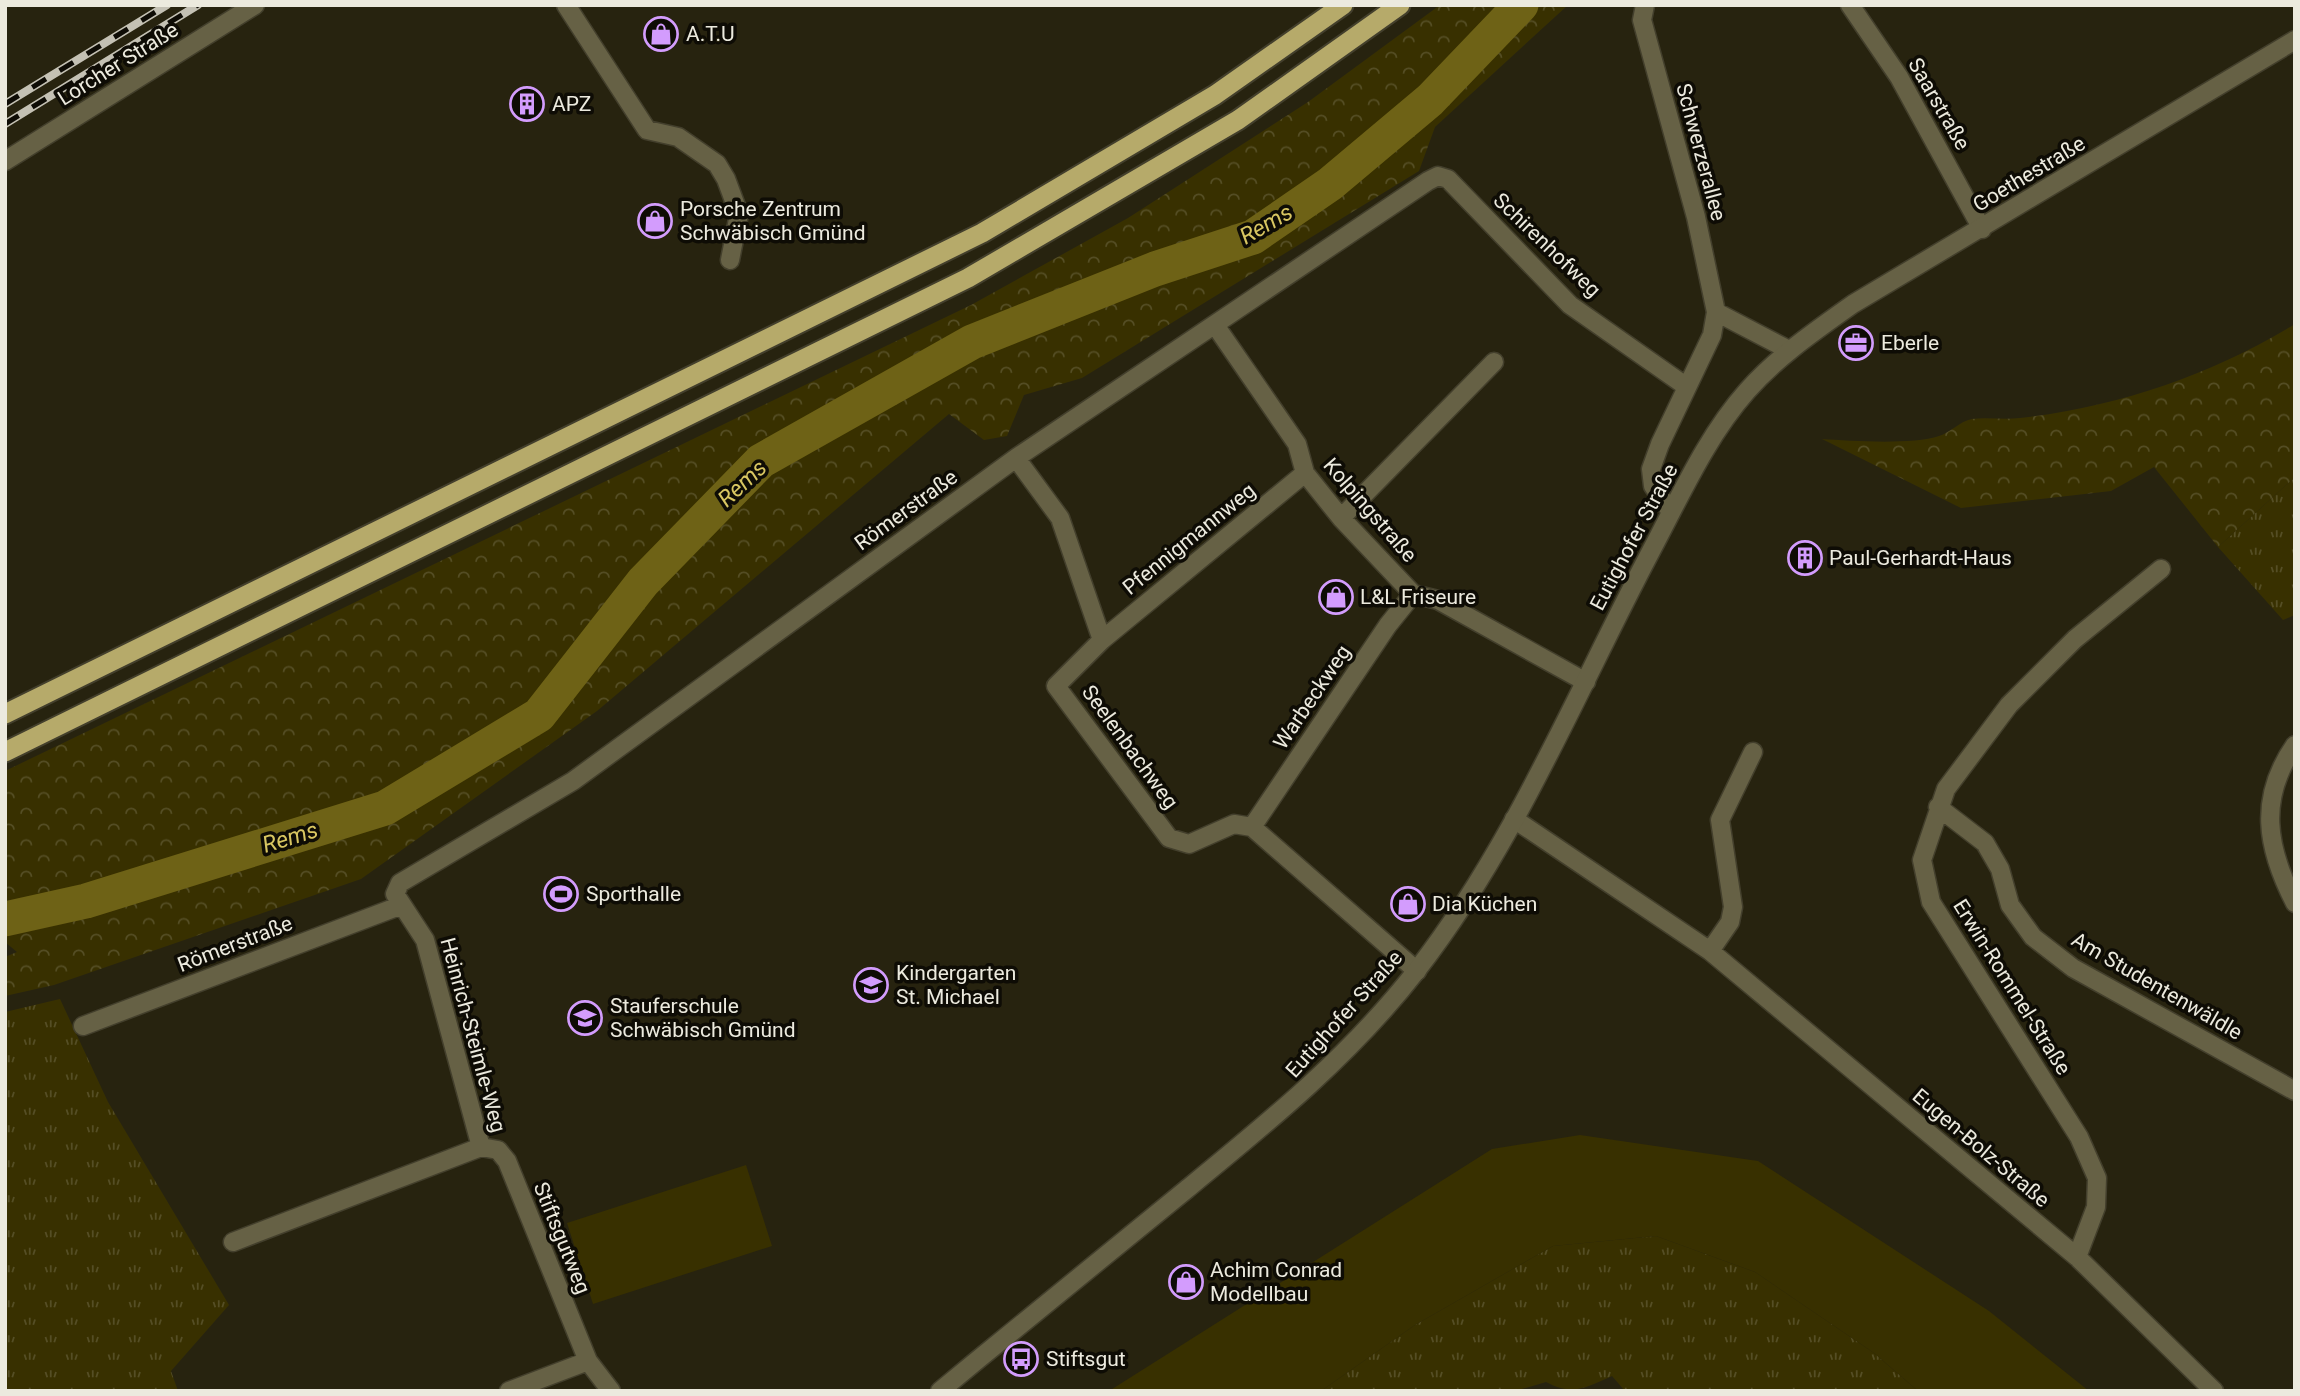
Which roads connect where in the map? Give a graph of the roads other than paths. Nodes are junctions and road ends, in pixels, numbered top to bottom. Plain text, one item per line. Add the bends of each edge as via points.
1 (255, 5) edge
2 (566, 5) edge
3 (1343, 5) edge
4 (1400, 5) edge
5 (1645, 5) edge
6 (1850, 5) edge
7 (2295, 40) edge
8 (5, 161) edge
9 (1448, 180) joint
10 (1982, 229) junction
11 (730, 260) dead end
12 (1716, 312) junction
13 (1215, 325) junction
14 (1789, 350) junction
15 (1494, 362) dead end
16 (1687, 387) junction
17 (1016, 458) junction
18 (1305, 473) junction
19 (1671, 512) junction
20 (1341, 518) junction
21 (2161, 569) dead end
22 (1413, 594) junction
23 (1102, 640) junction
24 (1586, 682) junction
25 (5, 714) edge
26 (2295, 745) edge
27 (5, 752) edge
28 (1753, 752) dead end
29 (1938, 807) junction
30 (1514, 819) junction
31 (1252, 827) junction
32 (398, 897) junction
33 (2295, 903) edge
34 (1710, 951) junction
35 (1417, 971) junction
36 (83, 1026) dead end
37 (2295, 1091) edge
38 (481, 1147) junction
39 (233, 1242) dead end
40 (2077, 1257) junction
41 (588, 1361) junction
42 (509, 1391) edge
43 (611, 1391) edge
44 (940, 1391) edge
45 (2214, 1391) edge

1 - 8 street, Lorcher Straße
2 - 11 street via 647,130 678,137 717,164 739,215
3 - 25 highway via 1215,95 982,233
4 - 27 highway via 1238,120 968,278
5 - 12 street, Schwerzerallee via 1642,20 1696,217
6 - 10 street, Saarstraße via 1899,77
7 - 10 street, Goethestraße
9 - 13 street, Römerstraße via 1438,176 1428,181
9 - 16 street, Schirenhofweg via 1570,305
10 - 14 street, Goethestraße via 1853,304
12 - 14 street
12 - 16 street, Schwerzerallee via 1712,335
13 - 17 street, Römerstraße
13 - 18 street, Kolpingstraße via 1297,444
14 - 19 street, Eutighofer Straße via 1746,391 1720,426
15 - 20 street
16 - 19 street, Schwerzerallee via 1651,469 1653,486
17 - 23 street via 1060,518
17 - 32 street, Römerstraße via 573,780 400,883
18 - 20 street, Kolpingstraße
18 - 23 street, Pfennigmannweg
19 - 24 street, Eutighofer Straße
20 - 22 street, Kolpingstraße
21 - 29 street, Erwin-Rommel-Straße via 2075,639 2009,705 1946,789
22 - 24 street, Kolpingstraße via 1438,600
22 - 31 street, Warbeckweg
23 - 31 street, Seelenbachweg via 1056,685 1169,838 1189,844 1234,824
24 - 30 street, Eutighofer Straße
26 - 33 street via 2278,769 2269,818 2283,879
28 - 34 street via 1720,820 1733,907 1730,922
29 - 37 street, Am Studentenwäldle via 1985,844 2000,869 2010,905 2032,937 2073,968
29 - 40 street, Erwin-Rommel-Straße via 1922,860 1931,902 2079,1137 2097,1178 2096,1207
30 - 34 street, Eugen-Bolz-Straße
30 - 35 street, Eutighofer Straße via 1471,893
31 - 35 street
32 - 36 street, Römerstraße
32 - 38 street, Heinrich-Steimle-Weg via 425,940
34 - 40 street, Eugen-Bolz-Straße
35 - 44 street, Eutighofer Straße via 1293,1104
38 - 39 street, Heinrich-Steimle-Weg
38 - 41 street, Stiftsgutweg via 498,1150 507,1161
40 - 45 street, Eugen-Bolz-Straße
41 - 42 street
41 - 43 street, Stiftsgutweg

